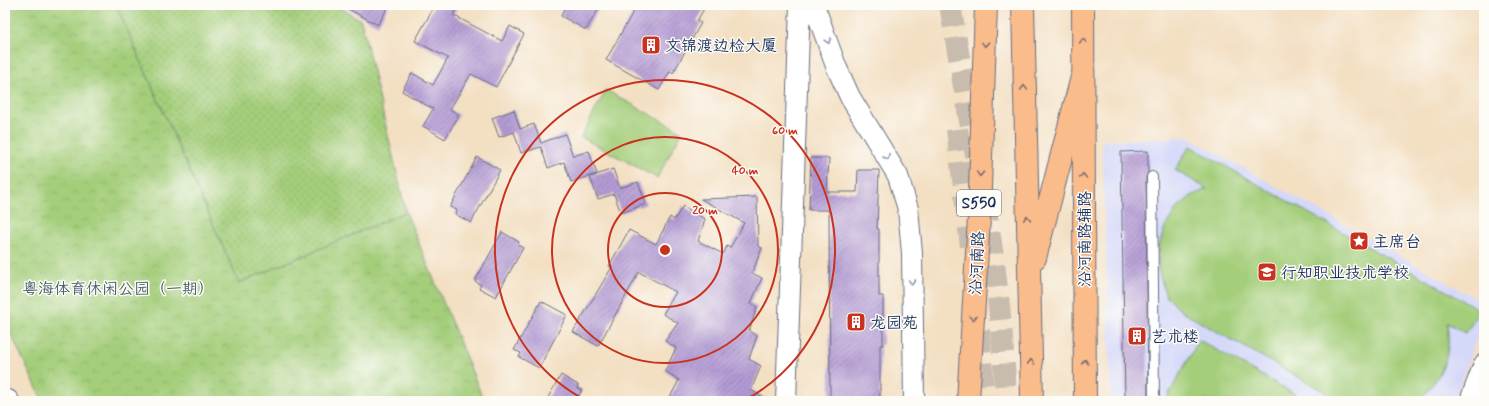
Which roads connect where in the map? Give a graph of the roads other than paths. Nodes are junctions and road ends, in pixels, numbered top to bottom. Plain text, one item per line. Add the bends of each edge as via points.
1 (800, 5) edge
2 (814, 5) edge
3 (986, 5) edge
4 (1023, 5) edge
5 (1082, 5) edge
6 (1082, 77) junction
7 (1152, 177) dead end
8 (1029, 280) junction
9 (1484, 364) edge
10 (786, 401) edge
11 (914, 401) edge
12 (968, 401) edge
13 (1032, 401) edge
14 (1085, 401) edge
15 (1154, 401) edge
16 (1470, 401) edge

1 - 10 street
2 -> 11 street via 850,97 898,176 908,209 912,253
3 -> 12 main road, 沿河南路 / S550 via 979,218
8 -> 4 main road
6 -> 5 main road
6 - 8 main road
14 -> 6 main road, 沿河南路辅路
7 - 15 lane
13 -> 8 main road
9 - 16 street

